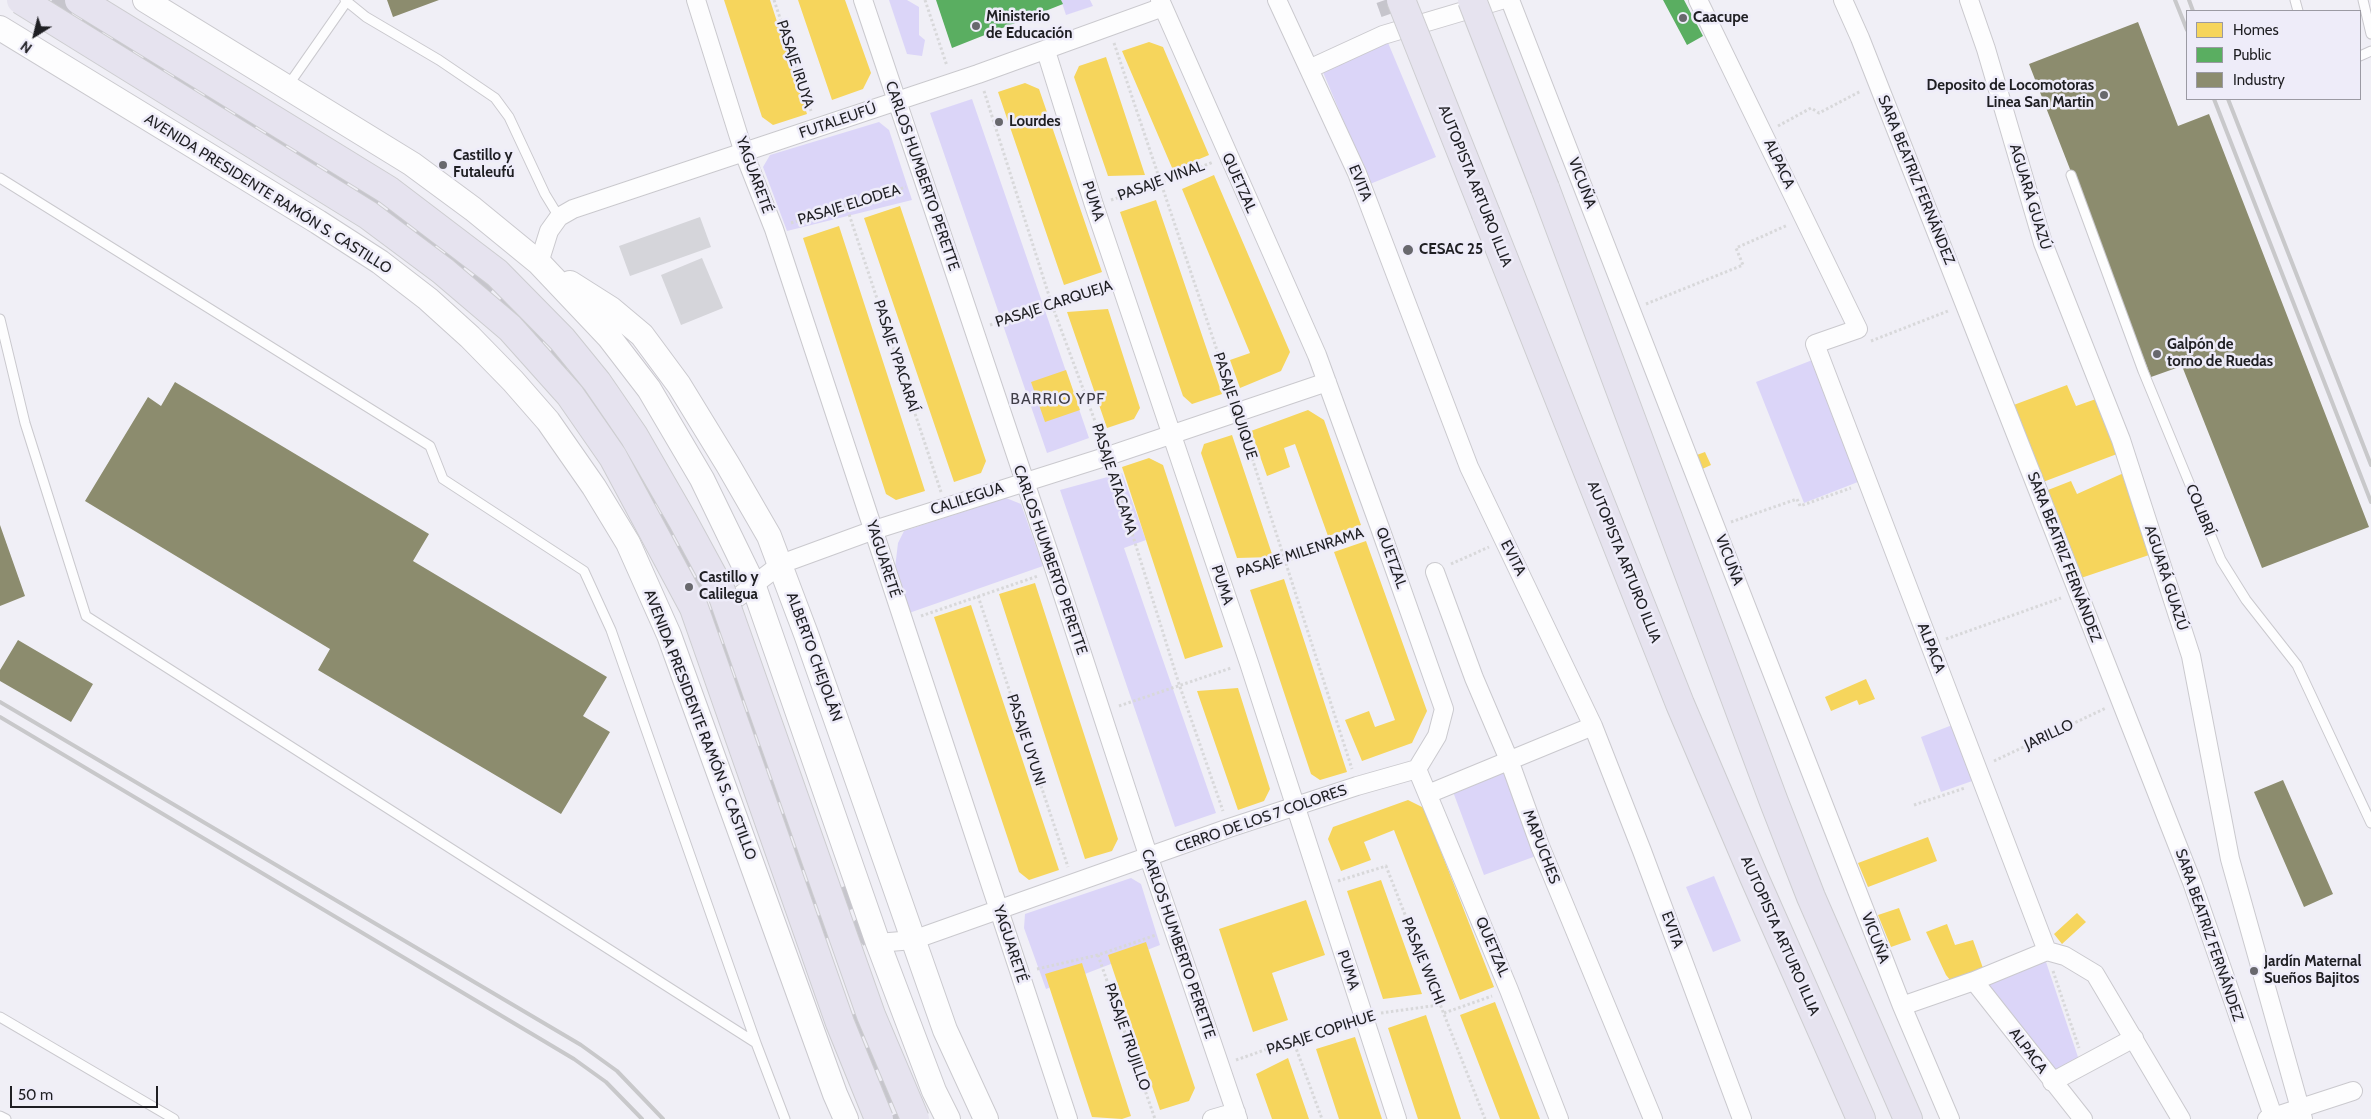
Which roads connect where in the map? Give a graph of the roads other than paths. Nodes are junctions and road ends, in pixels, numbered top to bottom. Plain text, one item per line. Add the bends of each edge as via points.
1 (20, 0) edge
2 (79, 0) edge
3 (144, 0) edge
4 (696, 0) edge
5 (863, 0) edge
6 (1277, 0) edge
7 (1402, 0) tunnel mouth
8 (1472, 0) edge
9 (1501, 0) edge
10 (1510, 0) edge
11 (1698, 0) edge
12 (1843, 0) edge
13 (1962, 0) edge
14 (1969, 0) edge
15 (2362, 0) edge
16 (346, 1) edge
17 (1162, 4) edge
18 (0, 28) edge
19 (2371, 34) edge
20 (1986, 50) junction
21 (1046, 51) junction
22 (1309, 69) junction
23 (287, 87) junction
24 (896, 101) junction
25 (744, 153) junction
26 (2071, 175) dead end
27 (0, 178) edge
28 (559, 217) junction
29 (539, 263) junction
30 (0, 319) edge
31 (1327, 382) junction
32 (1173, 435) junction
33 (1023, 481) junction
34 (874, 530) junction
35 (781, 564) junction
36 (1435, 572) road end
37 (753, 584) junction
38 (733, 601) tunnel mouth
39 (1593, 726) junction
40 (1509, 760) junction
41 (1417, 769) junction
42 (1428, 794) junction
43 (1296, 806) junction
44 (2371, 823) edge
45 (1148, 858) junction
46 (998, 909) junction
47 (913, 940) junction
48 (878, 943) junction
49 (2047, 951) junction
50 (1974, 981) junction
51 (1902, 1006) junction
52 (0, 1016) edge
53 (2134, 1038) junction
54 (756, 1043) junction
55 (2052, 1082) junction
56 (2353, 1091) dead end
57 (2301, 1114) edge
58 (1237, 1115) edge
59 (0, 1116) edge
60 (2271, 1118) edge
61 (6, 1119) edge
62 (174, 1119) edge
63 (785, 1119) edge
64 (846, 1119) edge
65 (879, 1119) edge
66 (915, 1119) edge
67 (948, 1119) edge
68 (986, 1119) edge
69 (1068, 1119) edge
70 (1212, 1119) edge
71 (1397, 1119) edge
72 (1559, 1119) edge
73 (1653, 1119) edge
74 (1742, 1119) edge
75 (1861, 1119) edge
76 (1908, 1119) edge
77 (1950, 1119) edge
78 (2083, 1119) edge
79 (2181, 1119) edge

1 - 65 highway, bridge via 368,215 496,316 570,395 613,456 694,608 840,1023
2 - 66 highway, bridge via 388,190 497,273 544,320 597,382 634,436 721,591 871,1015
3 - 23 main road
4 - 25 street, YAGUARETÉ
5 - 24 street, CARLOS HUMBERTO PERETTE
6 - 22 street, EVITA
7 - 75 highway, AUTOPISTA ARTURO ILLIA, bridge via 1680,704
8 - 76 highway, bridge via 1780,819
9 - 22 street via 1383,35
10 - 51 street, VICUÑA
11 - 49 street, ALPACA via 1858,329 1815,344
12 - 60 street, SARA BEATRIZ FERNÁNDEZ via 2192,882
13 - 20 street
14 - 20 street
15 - 19 lane
16 - 23 lane
16 - 28 lane via 495,98 509,117 544,194
17 - 21 street, FUTALEUFÚ
17 - 31 street, QUETZAL
18 - 64 main road, AVENIDA PRESIDENTE RAMÓN S. CASTILLO via 380,262 470,336 548,421 628,543 669,636
20 - 57 street, AGUARÁ GUAZÚ via 2043,242 2121,440 2191,656 2230,859
21 - 24 street, FUTALEUFÚ
21 - 32 street, PUMA via 1094,205
22 - 39 street, EVITA via 1357,173 1469,467
23 - 29 main road via 412,164 473,208
24 - 25 street, FUTALEUFÚ
24 - 33 street, CARLOS HUMBERTO PERETTE
25 - 28 street, FUTALEUFÚ via 573,209
25 - 34 street, YAGUARETÉ via 774,229
26 - 44 lane, COLIBRÍ via 2143,371 2220,560 2297,666
27 - 54 lane via 430,446 443,479 584,570 611,630
28 - 29 street via 549,231
29 - 35 main road, ALBERTO CHEJOLÁN via 611,309 642,335 679,385 728,465 769,536
29 - 37 main road via 609,337 649,390 702,479
30 - 54 lane via 25,423 86,616
31 - 32 street, CALILEGUA
31 - 41 street, QUETZAL via 1444,709 1437,736
32 - 33 street, CALILEGUA
32 - 43 street, PUMA
33 - 34 street, CALILEGUA
33 - 45 street, CARLOS HUMBERTO PERETTE
34 - 35 street, CALILEGUA
34 - 46 street, YAGUARETÉ
35 - 37 street, CALILEGUA
35 - 47 main road, ALBERTO CHEJOLÁN
36 - 40 street, MAPUCHES via 1474,678
37 - 38 street, CALILEGUA
37 - 48 main road
39 - 40 street
39 - 74 street, EVITA
40 - 42 street
40 - 73 street, MAPUCHES via 1540,846
41 - 42 street, QUETZAL
41 - 43 street, CERRO DE LOS 7 COLORES
42 - 72 street, QUETZAL
43 - 45 street, CERRO DE LOS 7 COLORES
43 - 71 street, PUMA
45 - 46 street, CERRO DE LOS 7 COLORES
45 - 58 street, CARLOS HUMBERTO PERETTE
46 - 47 street, CERRO DE LOS 7 COLORES
46 - 69 street, YAGUARETÉ
47 - 48 street, CERRO DE LOS 7 COLORES
47 - 68 main road, ALBERTO CHEJOLÁN via 945,1030
48 - 67 main road via 934,1091
49 - 50 street
49 - 53 street via 2064,956 2096,974
50 - 51 street
50 - 55 street, ALPACA
51 - 77 street, VICUÑA
52 - 62 lane
53 - 55 street
53 - 79 street
54 - 63 lane
55 - 78 street, ALPACA
56 - 57 street
57 - 60 street
58 - 70 street
59 - 61 lane

